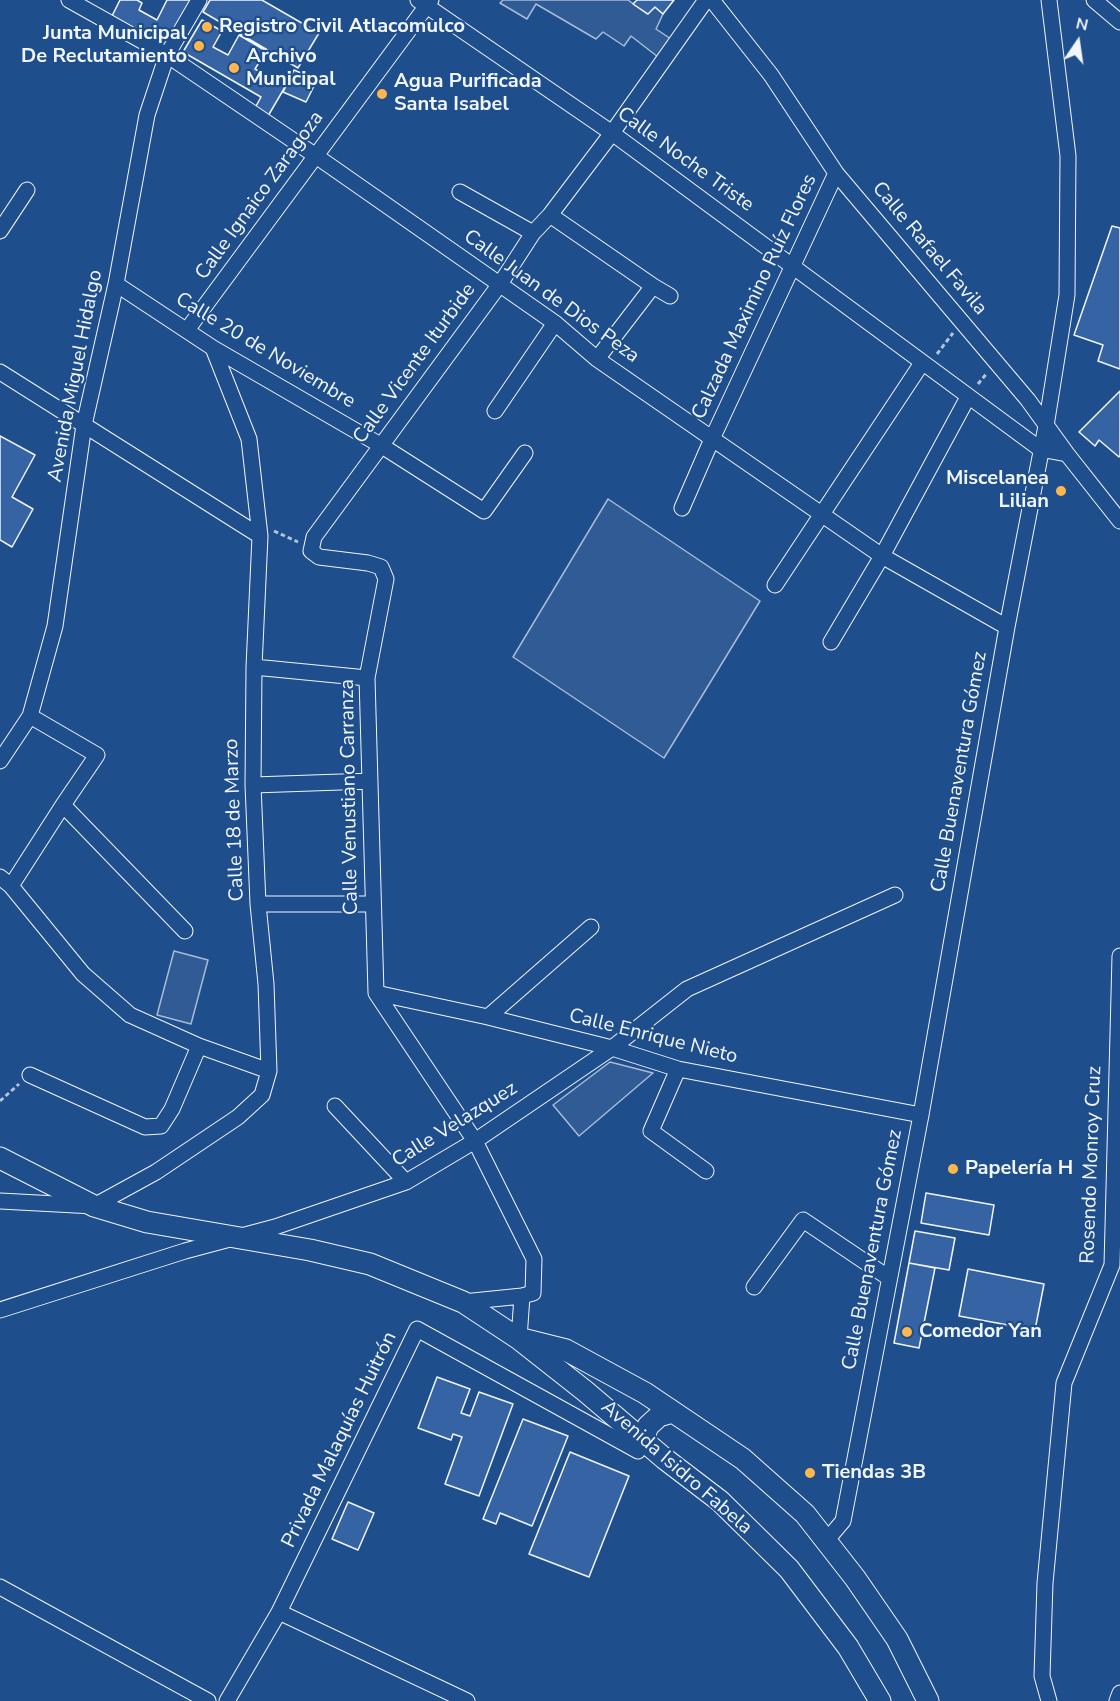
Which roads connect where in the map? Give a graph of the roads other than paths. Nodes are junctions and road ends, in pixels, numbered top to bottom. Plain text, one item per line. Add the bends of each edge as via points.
1 (69, 0) edge
2 (199, 0) edge
3 (706, 0) edge
4 (712, 0) edge
5 (1049, 0) edge
6 (1094, 0) edge
7 (425, 2) edge
8 (1120, 22) edge
9 (167, 56) junction
10 (612, 133) junction
11 (316, 156) junction
12 (836, 173) junction
13 (27, 190) dead end
14 (460, 192) dead end
15 (550, 215) junction
16 (0, 231) edge
17 (533, 233) junction
18 (794, 265) junction
19 (116, 284) junction
20 (500, 284) junction
21 (653, 286) junction
22 (670, 296) dead end
23 (555, 323) junction
24 (187, 330) junction
25 (213, 348) junction
26 (597, 359) junction
27 (925, 365) junction
28 (0, 372) edge
29 (968, 397) junction
30 (495, 411) dead end
31 (84, 425) junction
32 (1046, 426) junction
33 (712, 439) junction
34 (382, 446) junction
35 (1040, 449) junction
36 (525, 453) dead end
37 (1067, 454) junction
38 (682, 508) dead end
39 (822, 515) junction
40 (1120, 521) edge
41 (259, 530) junction
42 (312, 549) joint
43 (882, 556) junction
44 (775, 585) dead end
45 (1007, 627) junction
46 (831, 642) dead end
47 (254, 667) junction
48 (367, 678) junction
49 (30, 716) junction
50 (0, 761) edge
51 (370, 781) junction
52 (253, 785) junction
53 (63, 805) junction
54 (6, 882) edge
55 (895, 895) dead end
56 (258, 904) junction
57 (374, 904) junction
58 (591, 927) dead end
59 (185, 931) dead end
60 (1120, 956) edge
61 (376, 993) junction
62 (488, 1017) junction
63 (199, 1046) junction
64 (612, 1048) junction
65 (678, 1069) junction
66 (269, 1071) junction
67 (30, 1075) road end
68 (335, 1106) dead end
69 (921, 1115) junction
70 (475, 1141) junction
71 (0, 1158) edge
72 (706, 1171) dead end
73 (406, 1182) junction
74 (0, 1201) edge
75 (94, 1206) junction
76 (235, 1238) junction
77 (889, 1278) junction
78 (754, 1287) dead end
79 (522, 1296) junction
80 (463, 1302) junction
81 (0, 1310) edge
82 (519, 1339) junction
83 (674, 1412) junction
84 (643, 1440) junction
85 (826, 1541) junction
86 (0, 1587) edge
87 (279, 1612) junction
88 (1120, 1693) edge
89 (208, 1701) edge
90 (227, 1701) edge
91 (467, 1701) edge
92 (880, 1701) edge
93 (928, 1701) edge
94 (1049, 1701) edge
95 (1117, 1701) edge

1 - 9 street, Calle Juan de Dios Peza
2 - 9 street, Avenida Miguel Hidalgo
3 - 10 street, Calle Vicente Iturbide
4 - 12 street, Calle Rafael Favila via 771,75
5 - 32 street, Calle Buenaventura Gómez via 1068,167 1067,295
6 - 8 street
7 - 10 street, Calle Noche Triste
7 - 11 street, Calle Ignaico Zaragoza
9 - 11 street, Calle Juan de Dios Peza
9 - 19 street, Avenida Miguel Hidalgo via 147,115
10 - 15 street, Calle Vicente Iturbide
10 - 18 street, Calle Noche Triste
11 - 20 street, Calle Juan de Dios Peza
11 - 24 street, Calle Ignaico Zaragoza
12 - 18 street, Calzada Maximino Ruíz Flores
12 - 32 street, Calle Rafael Favila
13 - 16 street
14 - 17 street
15 - 17 street, Calle Vicente Iturbide
15 - 21 street
17 - 20 street, Calle Vicente Iturbide
18 - 27 street, Calle Noche Triste
18 - 33 street, Calzada Maximino Ruíz Flores
19 - 24 street, Calle 20 de Noviembre
19 - 31 street, Avenida Miguel Hidalgo
20 - 23 street, Calle Juan de Dios Peza
20 - 34 street, Calle Vicente Iturbide
21 - 22 street
21 - 26 street
23 - 26 street, Calle Juan de Dios Peza
23 - 30 street
24 - 25 street, Calle 20 de Noviembre
25 - 34 street, Calle 20 de Noviembre
25 - 41 street, Calle 18 de Marzo via 249,439
26 - 33 street, Calle Juan de Dios Peza
27 - 29 street, Calle Noche Triste
27 - 39 street
28 - 31 street
29 - 35 street, Calle Noche Triste
29 - 43 street
31 - 41 street
31 - 49 street, Avenida Miguel Hidalgo via 55,626
32 - 35 street, Calle Buenaventura Gómez
32 - 37 street, Calle Rafael Favila
33 - 38 street, Calzada Maximino Ruíz Flores
33 - 39 street, Calle Juan de Dios Peza
34 - 36 street, Calle 20 de Noviembre via 484,511
34 - 42 street, Calle Vicente Iturbide via 314,537
35 - 37 street, Calle Noche Triste
35 - 45 street, Calle Buenaventura Gómez
37 - 40 street, Calle Rafael Favila
39 - 43 street, Calle Juan de Dios Peza
39 - 44 street
41 - 47 street, Calle 18 de Marzo
42 - 48 street, Calle Venustiano Carranza via 319,557 381,567 386,579
43 - 45 street, Calle Juan de Dios Peza
43 - 46 street
45 - 69 street, Calle Buenaventura Gómez
47 - 48 street
47 - 52 street, Calle 18 de Marzo
48 - 51 street, Calle Venustiano Carranza
49 - 50 street, Avenida Miguel Hidalgo
49 - 53 street via 98,755
51 - 52 street
51 - 57 street, Calle Venustiano Carranza
52 - 56 street, Calle 18 de Marzo
53 - 54 street
53 - 59 street
54 - 63 street via 83,974 130,1015
55 - 64 street, Calle Velazquez via 687,989
56 - 57 street
56 - 66 street, Calle 18 de Marzo
57 - 61 street, Calle Venustiano Carranza
58 - 62 street
60 - 94 street, Rosendo Monroy Cruz via 1113,1265 1064,1383 1045,1583 1042,1676
61 - 62 street, Calle Enrique Nieto
61 - 70 street
62 - 64 street, Calle Enrique Nieto
63 - 66 street
63 - 67 street via 161,1126 145,1127
64 - 65 street, Calle Enrique Nieto
64 - 70 street, Calle Velazquez
65 - 69 street, Calle Enrique Nieto
65 - 72 street via 651,1131
66 - 75 street, Calle 18 de Marzo via 262,1095 238,1117 156,1172
68 - 73 street
69 - 77 street, Calle Buenaventura Gómez
70 - 73 street, Calle Velazquez
70 - 79 street via 534,1259 533,1293
71 - 75 main road, Avenida Isidro Fabela
73 - 76 street, Calle Velazquez
74 - 75 street
75 - 76 main road, Avenida Isidro Fabela via 147,1222
76 - 80 main road, Avenida Isidro Fabela via 370,1264
76 - 81 street, Calle Velazquez
77 - 78 street via 803,1220
77 - 85 street, Calle Buenaventura Gómez via 843,1521
79 - 80 street
79 - 82 street
80 - 82 main road, Avenida Isidro Fabela
82 - 83 main road, Avenida Isidro Fabela via 566,1350
82 - 84 main road, Avenida Isidro Fabela
83 - 84 main road via 659,1416 648,1426
83 - 85 main road, Avenida Isidro Fabela via 743,1459 806,1514
84 - 87 street, Privada Malaquías Huitrón via 638,1450 417,1329
84 - 92 main road, Avenida Isidro Fabela via 720,1501 789,1569 848,1647
85 - 93 main road, Avenida Isidro Fabela via 897,1639
86 - 89 street
87 - 90 street
87 - 91 street
88 - 95 street

